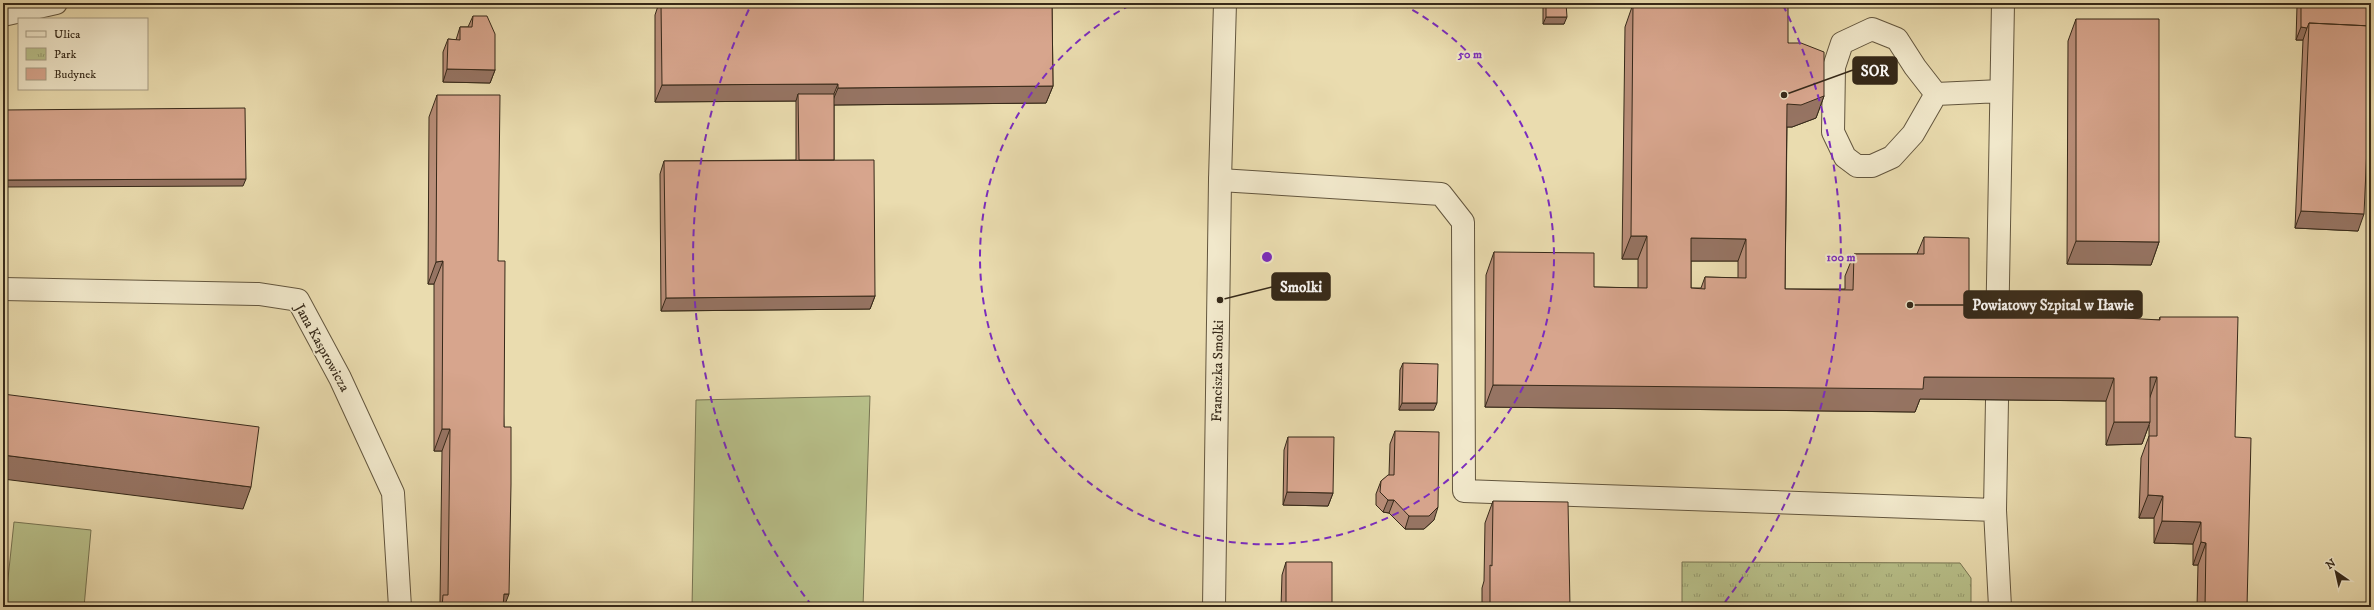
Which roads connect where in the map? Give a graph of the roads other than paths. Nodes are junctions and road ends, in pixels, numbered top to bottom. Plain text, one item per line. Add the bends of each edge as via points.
1 (56, 3) edge
2 (1225, 3) edge
3 (1241, 3) edge
4 (2003, 3) edge
5 (3, 16) edge
6 (1224, 39) junction
7 (2001, 91) junction
8 (1936, 94) junction
9 (1220, 180) junction
10 (3, 289) edge
11 (1997, 338) edge
12 (1997, 400) edge
13 (1995, 510) junction
14 (400, 607) edge
15 (1214, 607) edge
16 (2000, 607) edge

1 - 5 street
2 - 6 street, Franciszka Smolki
3 - 6 street, Franciszka Smolki
4 - 7 street
6 - 9 street, Franciszka Smolki
7 - 8 street
7 - 11 street
8 - 8 street via 1897,39 1872,29 1842,43 1834,67 1833,132 1845,157 1857,166 1872,166 1892,157 1913,134
9 - 13 street via 1442,194 1463,222 1464,491
9 - 15 street, Franciszka Smolki
10 - 14 street, Jana Kasprowicza via 259,294 298,300 340,378 393,493
12 - 13 street
13 - 16 street

